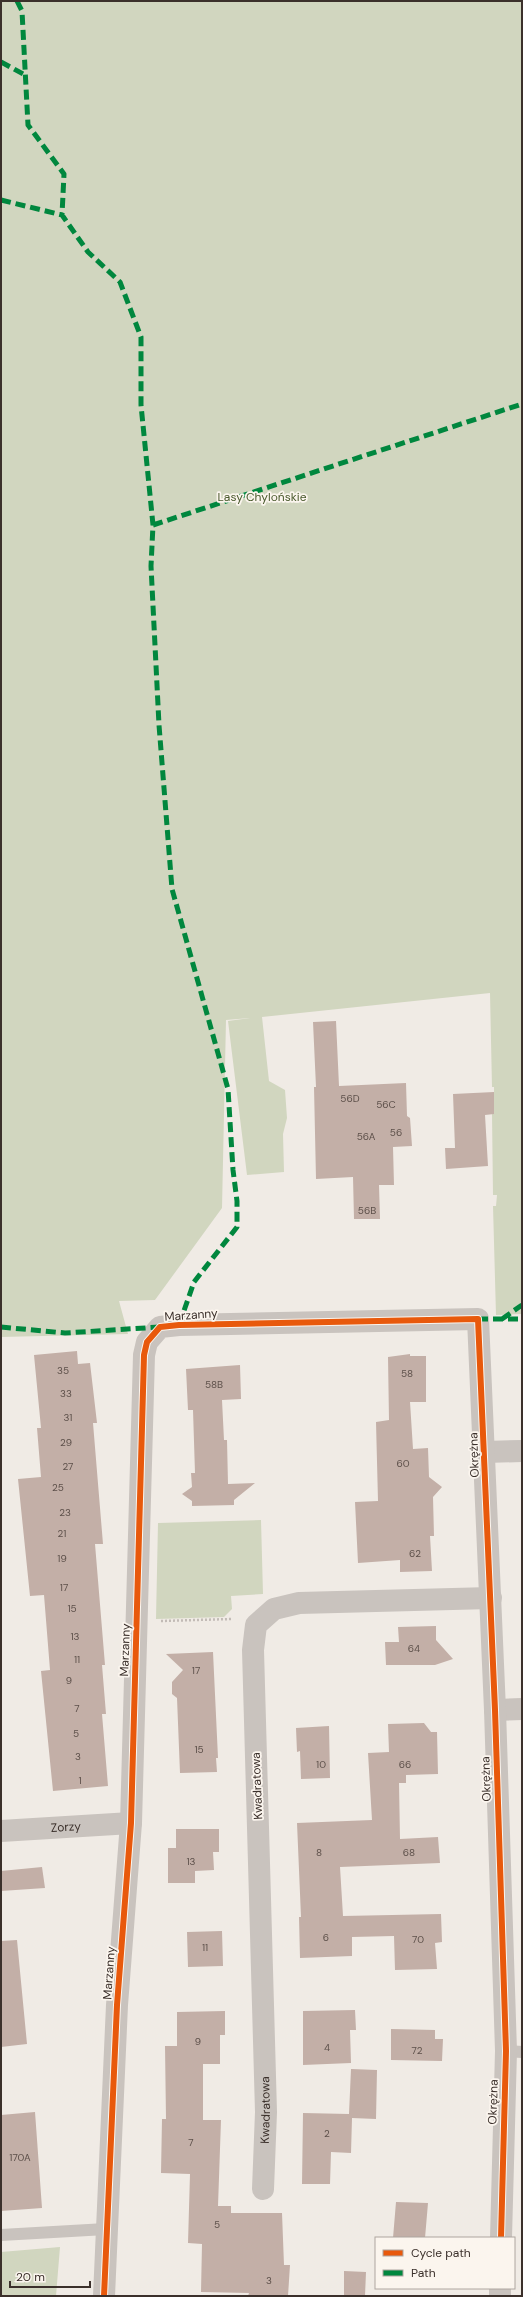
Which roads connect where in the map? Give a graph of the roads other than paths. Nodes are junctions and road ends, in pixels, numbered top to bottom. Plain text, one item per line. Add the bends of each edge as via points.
1 (478, 1319) joint
2 (522, 1450) edge
3 (485, 1452) junction
4 (491, 1598) junction
5 (522, 1709) edge
6 (495, 1710) junction
7 (130, 1823) junction
8 (1, 1831) edge
9 (514, 2052) edge
10 (264, 2188) dead end
11 (106, 2229) junction
12 (1, 2235) edge
13 (501, 2237) edge
14 (104, 2296) edge

1 - 3 street, Okrężna
1 - 7 street, Marzanny via 179,1325 160,1327 152,1334 144,1355
2 - 3 street
3 - 4 street, Okrężna
4 - 6 street, Okrężna
4 - 10 street, Kwadratowa via 298,1603 274,1609 256,1625 253,1650 266,2112
5 - 6 street
6 - 9 street, Okrężna
7 - 8 street, Zorzy
7 - 11 street, Marzanny via 117,2005
9 - 13 street, Okrężna
11 - 12 lane
11 - 14 street, Marzanny

